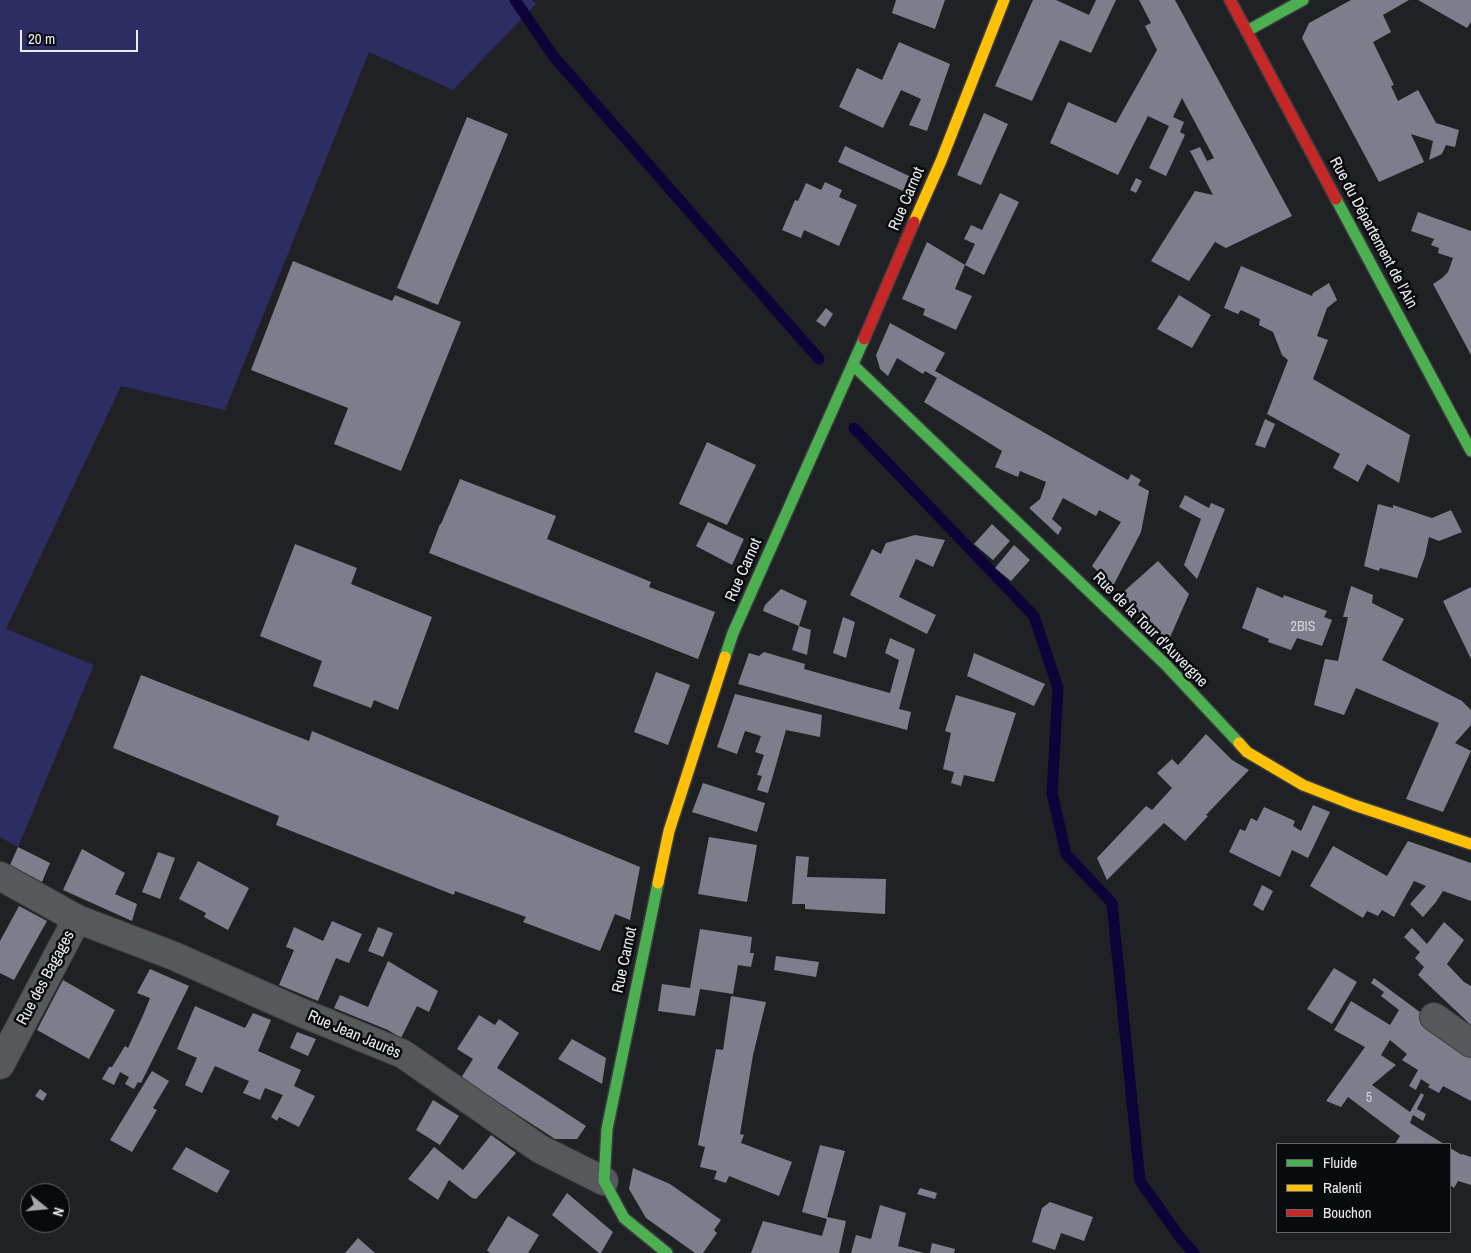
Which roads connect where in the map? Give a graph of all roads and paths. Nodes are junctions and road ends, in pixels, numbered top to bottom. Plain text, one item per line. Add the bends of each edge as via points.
1 (1004, 0) edge
2 (1230, 0) edge
3 (1303, 0) edge
4 (1246, 31) junction
5 (853, 364) junction
6 (1471, 451) edge
7 (1471, 844) edge
8 (0, 876) edge
9 (77, 918) junction
10 (1434, 1016) dead end
11 (1471, 1043) edge
12 (0, 1065) edge
13 (604, 1180) junction
14 (667, 1253) edge

1 - 5 street, Rue Carnot via 941,161
2 - 4 street, Rue du Département de l'Ain
3 - 4 street
4 - 6 street, Rue du Département de l'Ain
5 - 7 street, Rue de la Tour d'Auvergne via 1166,665 1246,752 1303,785
5 - 13 street, Rue Carnot via 733,633 669,831 607,1129
8 - 9 street, Rue Jean Jaurès
9 - 12 street, Rue des Bagages
9 - 13 street, Rue Jean Jaurès via 403,1054 540,1149
10 - 11 street
13 - 14 street via 624,1218

